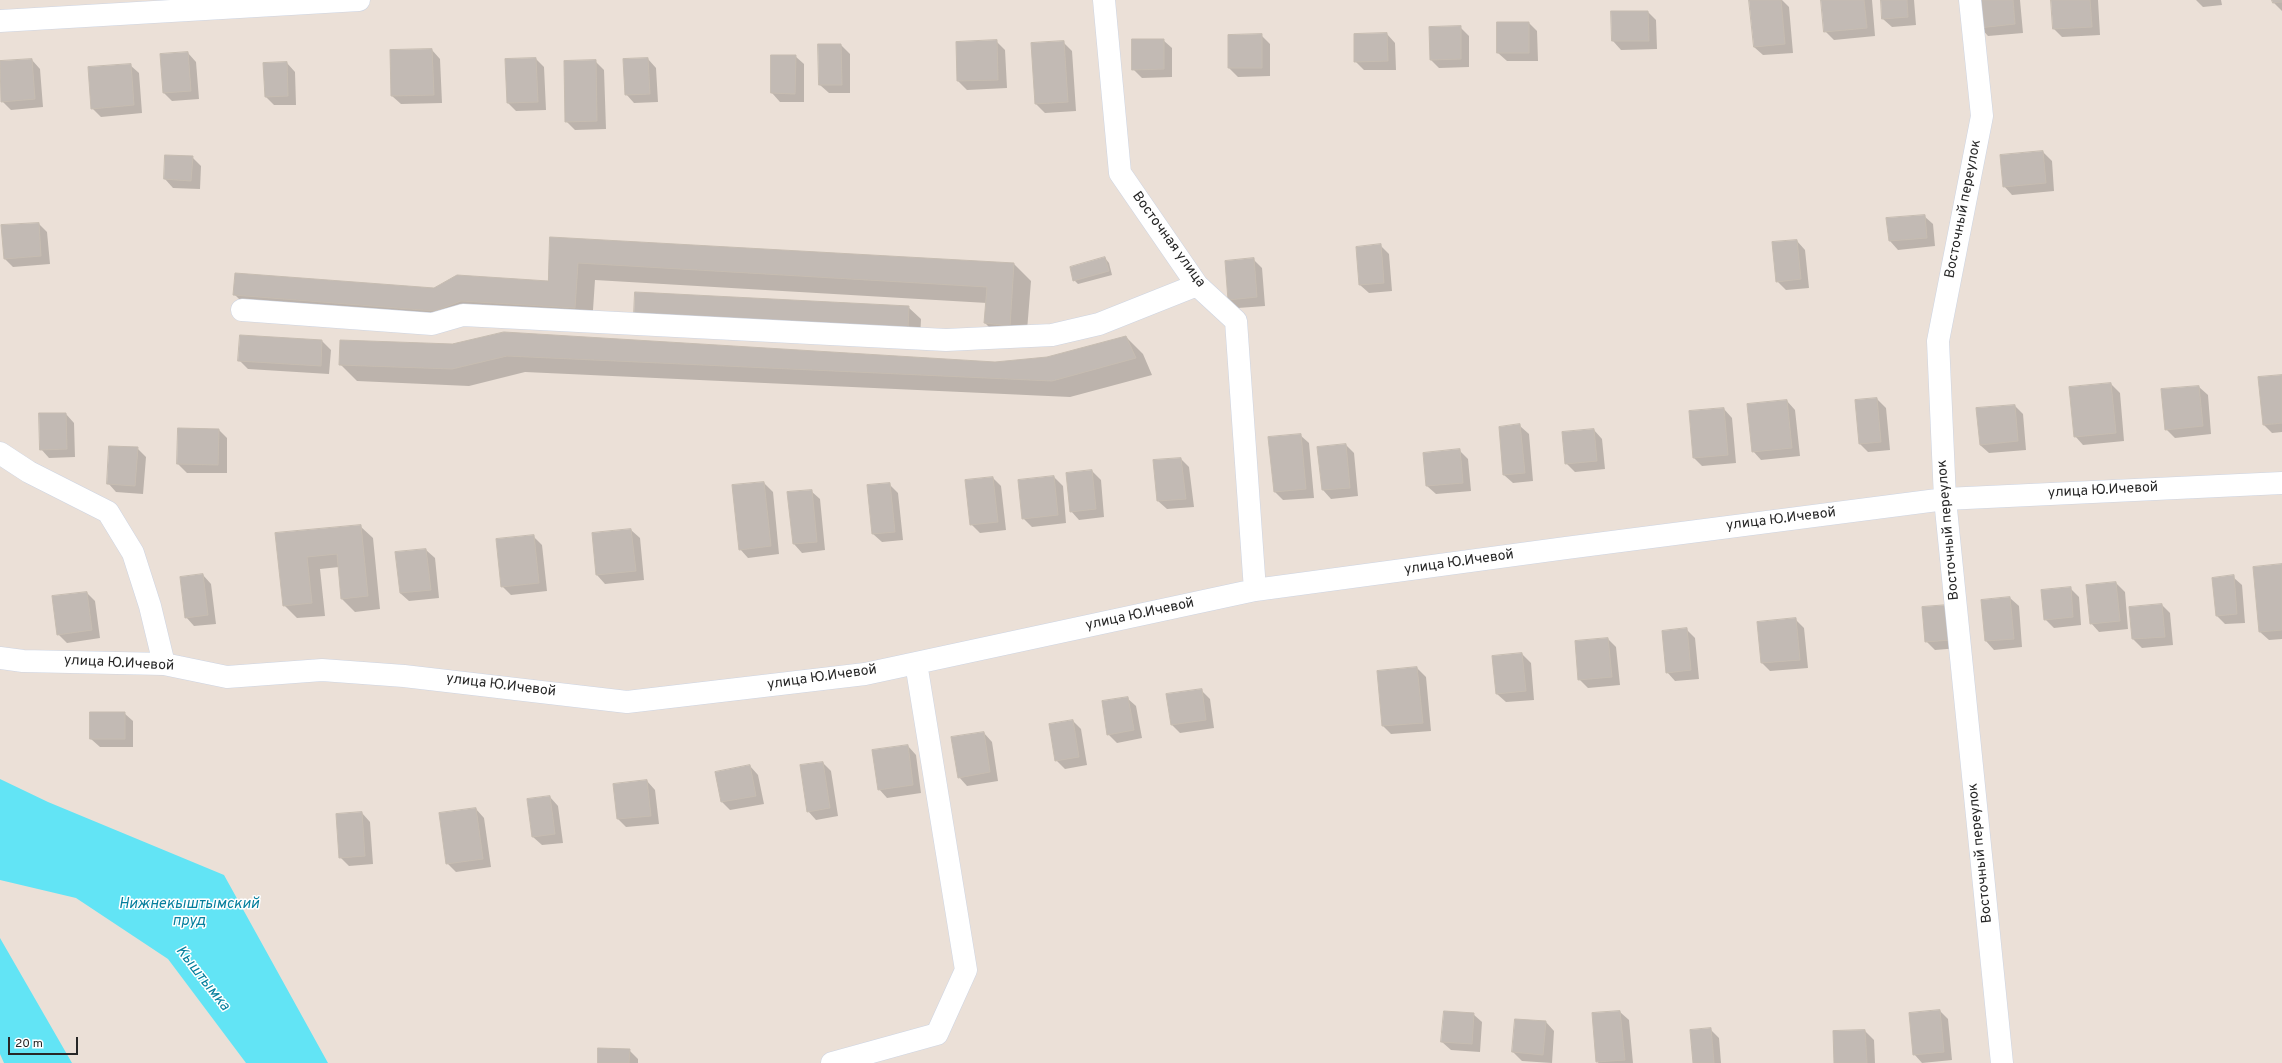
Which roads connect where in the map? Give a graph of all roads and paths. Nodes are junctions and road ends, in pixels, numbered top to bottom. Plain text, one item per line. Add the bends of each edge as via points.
1 (359, 0) edge
2 (1104, 0) edge
3 (1970, 0) edge
4 (0, 21) edge
5 (1197, 285) junction
6 (242, 310) dead end
7 (0, 453) edge
8 (2282, 483) edge
9 (1945, 499) junction
10 (1255, 590) junction
11 (0, 658) edge
12 (916, 663) junction
13 (164, 664) junction
14 (832, 1063) edge
15 (2001, 1063) edge

1 - 4 street
2 - 5 street, Восточная улица via 1120,173
3 - 9 street, Восточный переулок via 1982,116 1938,341
5 - 6 street via 1099,324 1052,335 946,340 463,315 432,324
5 - 10 street, Восточная улица via 1236,321
7 - 13 street via 29,472 108,512 133,553 150,606
8 - 9 street, улица Ю.Ичевой
9 - 10 street, улица Ю.Ичевой
9 - 15 street, Восточный переулок
10 - 12 street, улица Ю.Ичевой
11 - 13 street, улица Ю.Ичевой via 23,661
12 - 13 street, улица Ю.Ичевой via 865,674 627,702 457,681 322,670 227,677
12 - 14 street via 966,970 937,1034

